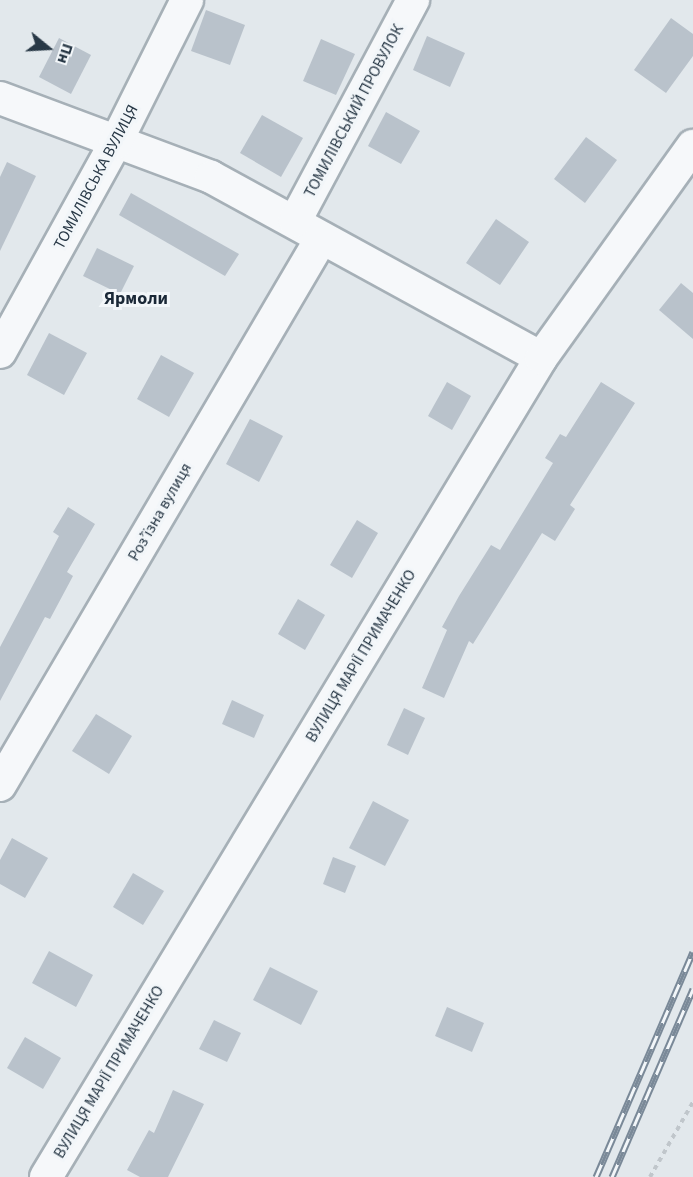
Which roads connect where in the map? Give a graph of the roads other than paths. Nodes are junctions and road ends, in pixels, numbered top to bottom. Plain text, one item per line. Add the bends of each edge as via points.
1 (187, 0) edge
2 (413, 0) edge
3 (0, 98) edge
4 (115, 144) junction
5 (693, 146) edge
6 (295, 221) junction
7 (321, 239) junction
8 (0, 352) edge
9 (541, 358) junction
10 (0, 785) edge
11 (46, 1177) edge

1 - 4 street, ТОМИЛІВСЬКА ВУЛИЦЯ
2 - 6 street, ТОМИЛІВСЬКИЙ ПРОВУЛОК
3 - 4 street
4 - 6 street via 211,177
4 - 8 street, ТОМИЛІВСЬКА ВУЛИЦЯ
5 - 9 street, ВУЛИЦЯ МАРІЇ ПРИМАЧЕНКО
6 - 7 street
7 - 9 street
7 - 10 street, Розʼїзна вулиця
9 - 11 street, ВУЛИЦЯ МАРІЇ ПРИМАЧЕНКО

